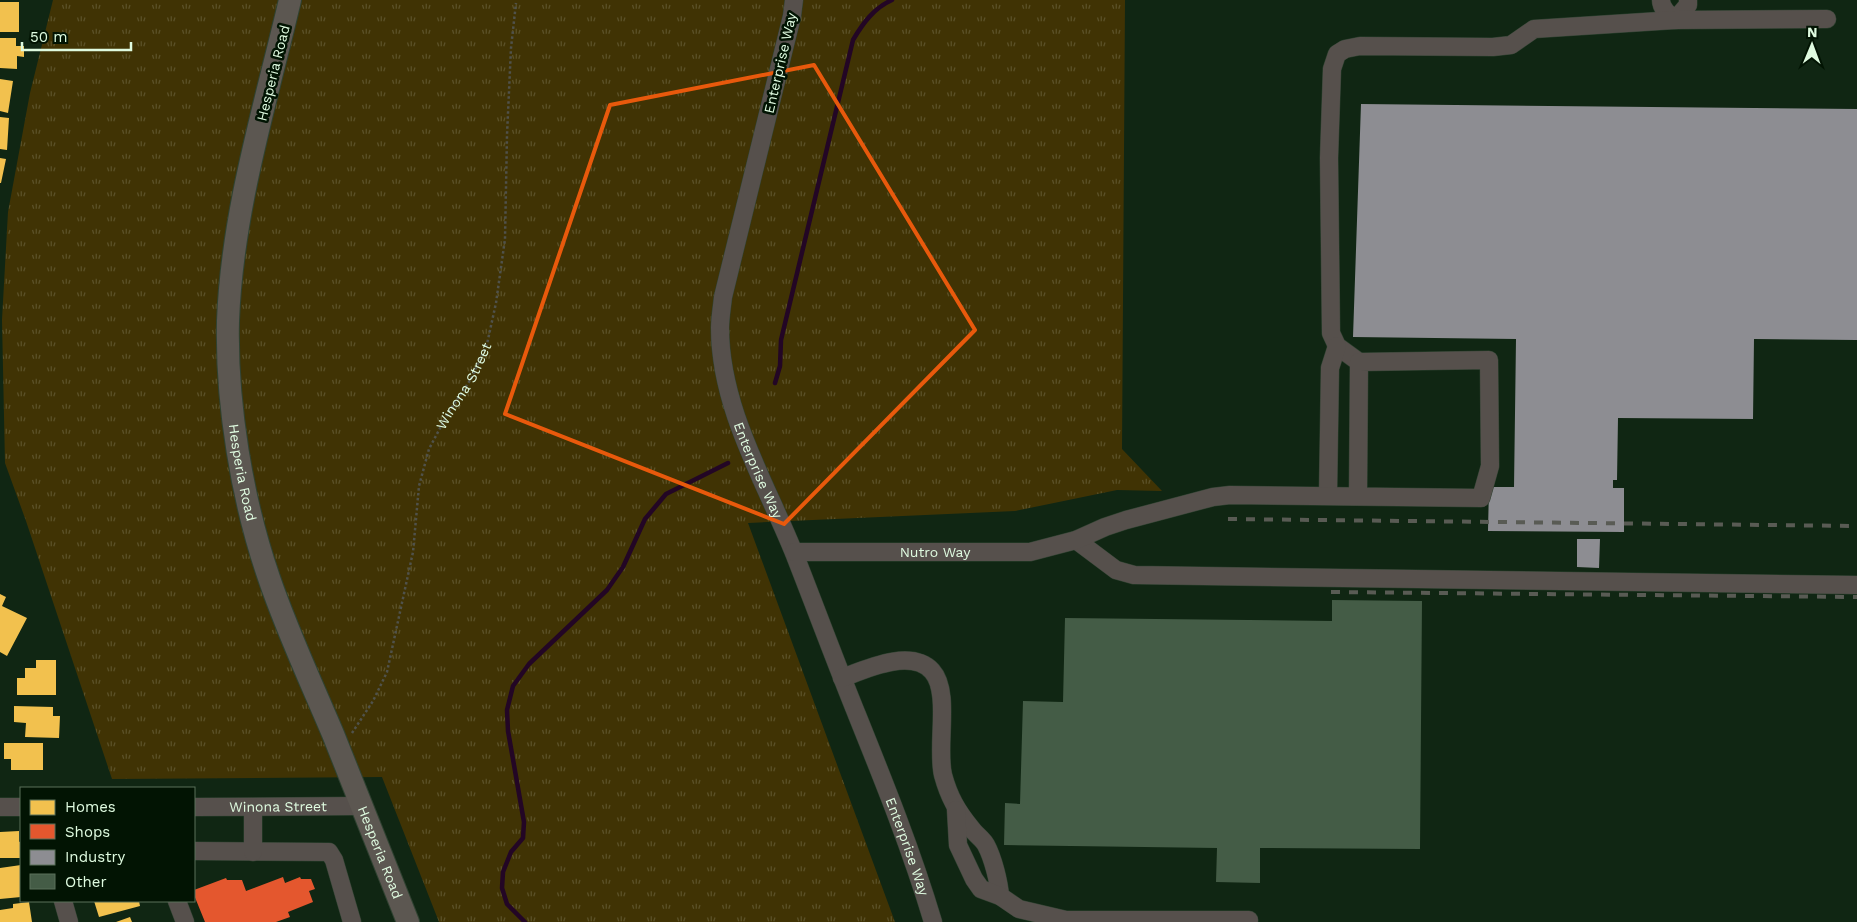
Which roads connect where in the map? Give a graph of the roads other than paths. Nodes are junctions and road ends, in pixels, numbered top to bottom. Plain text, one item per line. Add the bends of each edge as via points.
1 (290, 0) edge
2 (794, 0) edge
3 (1661, 0) edge
4 (1688, 0) edge
5 (1827, 19) dead end
6 (1675, 20) junction
7 (1336, 346) junction
8 (1358, 362) junction
9 (1328, 495) junction
10 (1358, 496) junction
11 (1076, 540) junction
12 (794, 552) junction
13 (1857, 584) edge
14 (842, 678) junction
15 (361, 806) junction
16 (0, 807) edge
17 (20, 807) edge
18 (195, 807) edge
19 (254, 808) junction
20 (956, 810) junction
21 (195, 851) edge
22 (253, 852) junction
23 (1000, 896) junction
24 (63, 902) edge
25 (177, 902) edge
26 (1249, 920) dead end
27 (69, 922) edge
28 (186, 922) edge
29 (352, 922) edge
30 (408, 922) edge
31 (933, 922) edge

1 - 15 main road, Hesperia Road via 241,203 228,322 230,381 236,440 250,510 269,578
2 - 12 street, Enterprise Way via 723,298 720,328 729,390 738,424
3 - 6 street via 1664,9
4 - 6 street via 1688,5
5 - 6 street
6 - 7 street via 1534,29 1511,45 1493,47 1360,46 1337,54 1332,69 1329,158 1331,333
7 - 8 street
7 - 9 street via 1330,368
8 - 10 street
8 - 10 street, Nutro Way via 1489,360 1490,466 1481,498
9 - 10 street, Nutro Way
9 - 11 street, Nutro Way via 1213,497 1105,527
11 - 12 street, Nutro Way via 1030,552
11 - 13 street via 1116,570 1134,575
12 - 14 street, Enterprise Way
14 - 20 street via 893,661 910,661 932,670 942,694 942,767
14 - 31 street, Enterprise Way via 919,874
15 - 19 street, Winona Street
15 - 30 main road, Hesperia Road
16 - 17 street
18 - 19 street, Winona Street
19 - 22 street
20 - 23 street via 986,844 1000,885
20 - 23 street via 958,845 974,879 981,889
21 - 22 street
22 - 29 street via 329,852
23 - 26 street via 1019,909 1066,920
24 - 27 street
25 - 28 street

